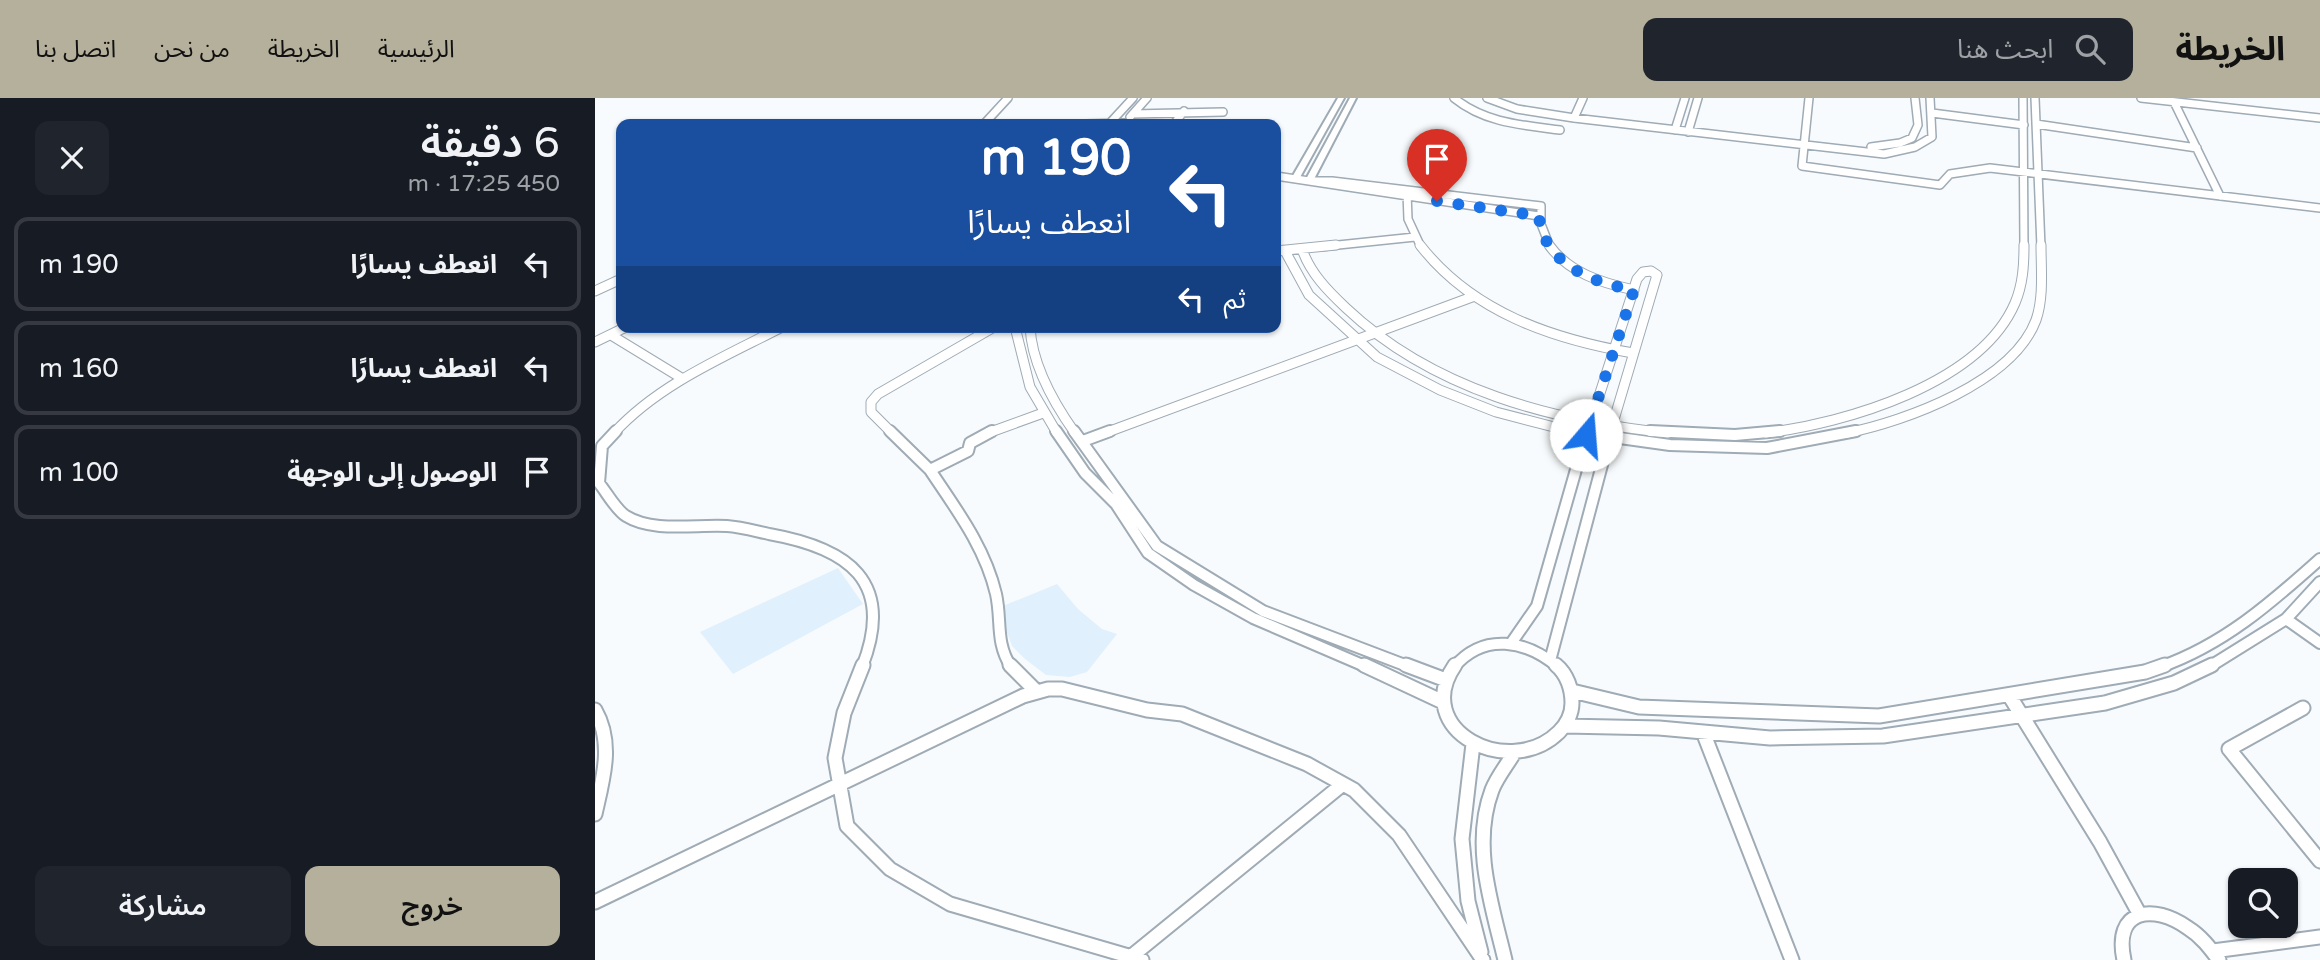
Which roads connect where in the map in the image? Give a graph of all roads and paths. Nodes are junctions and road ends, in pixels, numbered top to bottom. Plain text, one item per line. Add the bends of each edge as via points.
1 (1008, 98) edge
2 (1133, 98) edge
3 (1147, 98) edge
4 (1341, 98) edge
5 (1353, 98) edge
6 (1454, 98) edge
7 (1487, 98) edge
8 (1501, 98) edge
9 (1583, 98) edge
10 (1685, 98) edge
11 (1698, 98) edge
12 (1809, 98) edge
13 (1915, 98) edge
14 (1930, 98) edge
15 (2023, 98) edge
16 (2035, 98) edge
17 (2141, 98) edge
18 (2172, 100) edge
19 (1184, 111) junction
20 (1223, 112) dead end
21 (1932, 113) junction
22 (1133, 114) junction
23 (1575, 116) junction
24 (2320, 117) edge
25 (989, 119) edge
26 (1113, 119) edge
27 (1129, 119) edge
28 (1178, 119) edge
29 (2036, 124) junction
30 (2024, 125) junction
31 (1675, 128) junction
32 (1689, 129) junction
33 (1560, 130) dead end
34 (1804, 143) junction
35 (2197, 148) junction
36 (2025, 171) junction
37 (2038, 173) junction
38 (1281, 177) edge
39 (1295, 179) junction
40 (1309, 181) junction
41 (1406, 193) junction
42 (2220, 196) junction
43 (2320, 208) edge
44 (1415, 237) junction
45 (1302, 249) junction
46 (1281, 251) edge
47 (1281, 253) edge
48 (616, 281) edge
49 (1634, 290) junction
50 (595, 291) edge
51 (1472, 297) junction
52 (616, 332) edge
53 (771, 333) edge
54 (984, 333) edge
55 (1017, 333) edge
56 (1030, 333) edge
57 (611, 335) junction
58 (1372, 335) junction
59 (1356, 341) junction
60 (595, 342) edge
61 (1614, 351) junction
62 (1633, 354) junction
63 (683, 379) junction
64 (1043, 413) junction
65 (1591, 421) junction
66 (1613, 425) junction
67 (1586, 435) junction
68 (1611, 438) junction
69 (1083, 441) junction
70 (930, 470) junction
71 (2320, 559) edge
72 (2320, 582) edge
73 (2285, 619) junction
74 (1512, 642) junction
75 (2320, 643) edge
76 (1551, 657) junction
77 (1445, 680) junction
78 (1037, 691) junction
79 (1572, 691) junction
80 (2009, 695) junction
81 (1443, 702) junction
82 (2303, 708) dead end
83 (595, 710) edge
84 (2023, 716) junction
85 (1565, 726) junction
86 (1703, 732) junction
87 (1473, 744) junction
88 (1514, 753) junction
89 (838, 783) junction
90 (1343, 784) junction
91 (595, 814) edge
92 (2320, 862) edge
93 (595, 902) edge
94 (2140, 915) junction
95 (2320, 937) edge
96 (2216, 956) edge
97 (1133, 959) edge
98 (1483, 960) edge
99 (1506, 960) edge
100 (1792, 960) edge
101 (2124, 960) edge

1 - 25 street
2 - 26 street
3 - 22 street
4 - 39 street
5 - 40 street
6 - 33 street via 1480,115
7 - 23 street via 1517,109
8 - 23 street
9 - 23 street
10 - 31 street
11 - 32 street
12 - 34 street
13 - 34 street via 1916,132 1900,143 1859,148
14 - 21 street
15 - 30 street
16 - 29 street
17 - 18 street
18 - 24 street
18 - 35 street
19 - 20 street
19 - 22 street
19 - 28 street
21 - 30 street
21 - 34 street via 1932,137 1908,151 1884,154
22 - 27 street
23 - 31 street
29 - 35 street
29 - 37 street
30 - 36 street
31 - 32 street
32 - 34 street
34 - 36 street via 1802,166 1940,185 1950,174 1973,169
35 - 42 street
36 - 37 street
36 - 66 street via 2023,281 2013,310 1995,336 1951,372 1888,403 1798,429 1736,435 1673,434
37 - 42 street
37 - 68 street via 2041,294 2036,320 2022,346 1992,372 1943,401 1876,428 1767,448
38 - 39 street
39 - 40 street
40 - 41 street
41 - 44 street via 1408,221
41 - 49 street via 1541,206 1540,231 1563,262 1607,284
42 - 43 street
44 - 45 street
44 - 51 street via 1436,269
45 - 46 street
45 - 58 street via 1318,279
47 - 59 street via 1309,295
48 - 50 street
49 - 61 street
49 - 62 street via 1643,272 1657,275
51 - 58 street
51 - 61 street via 1550,332
52 - 57 street
53 - 63 street
54 - 70 street via 877,394 871,402 871,412
55 - 64 street via 1030,387
56 - 69 street via 1049,395
57 - 60 street
57 - 63 street
58 - 59 street
58 - 65 street via 1416,363 1484,393
59 - 67 street via 1440,390 1496,412
59 - 69 street
61 - 62 street
61 - 65 street
62 - 66 street
63 - 89 street via 632,413 602,446 599,483 626,516 664,527 727,526 797,539 825,548 852,567 866,584 875,612 873,640 843,713 835,758
64 - 70 street via 981,435 970,443 964,456
64 - 81 street via 1085,473 1116,503 1148,553 1253,618
65 - 66 street
65 - 67 street
66 - 68 street
67 - 68 street
67 - 74 street via 1537,606
68 - 76 street
69 - 77 street via 1157,546 1202,576 1263,611
70 - 78 street via 968,526 983,558 996,594 1003,653
71 - 80 street via 2264,609 2193,655 2145,672
72 - 73 street
73 - 75 street
73 - 84 street via 2174,683 2105,703
74 - 76 street
74 - 77 street via 1471,651
76 - 79 street via 1565,673
77 - 81 street
78 - 89 street
78 - 90 street via 1062,689 1182,714 1307,764
79 - 80 street via 1639,707 1879,716
79 - 85 street via 1572,709
80 - 84 street
81 - 87 street via 1448,718
82 - 92 street via 2229,749
83 - 91 street via 603,720 605,744 605,771
84 - 86 street via 1883,736 1770,738
84 - 94 street
85 - 86 street
85 - 88 street via 1535,749
86 - 100 street
87 - 88 street
87 - 98 street via 1462,839 1463,871
88 - 99 street via 1492,791 1483,833 1484,859
89 - 93 street
89 - 97 street via 847,826 890,869 950,904
90 - 97 street
90 - 98 street via 1399,835
94 - 96 street via 2174,919 2192,929
94 - 101 street via 2121,929
95 - 96 street

